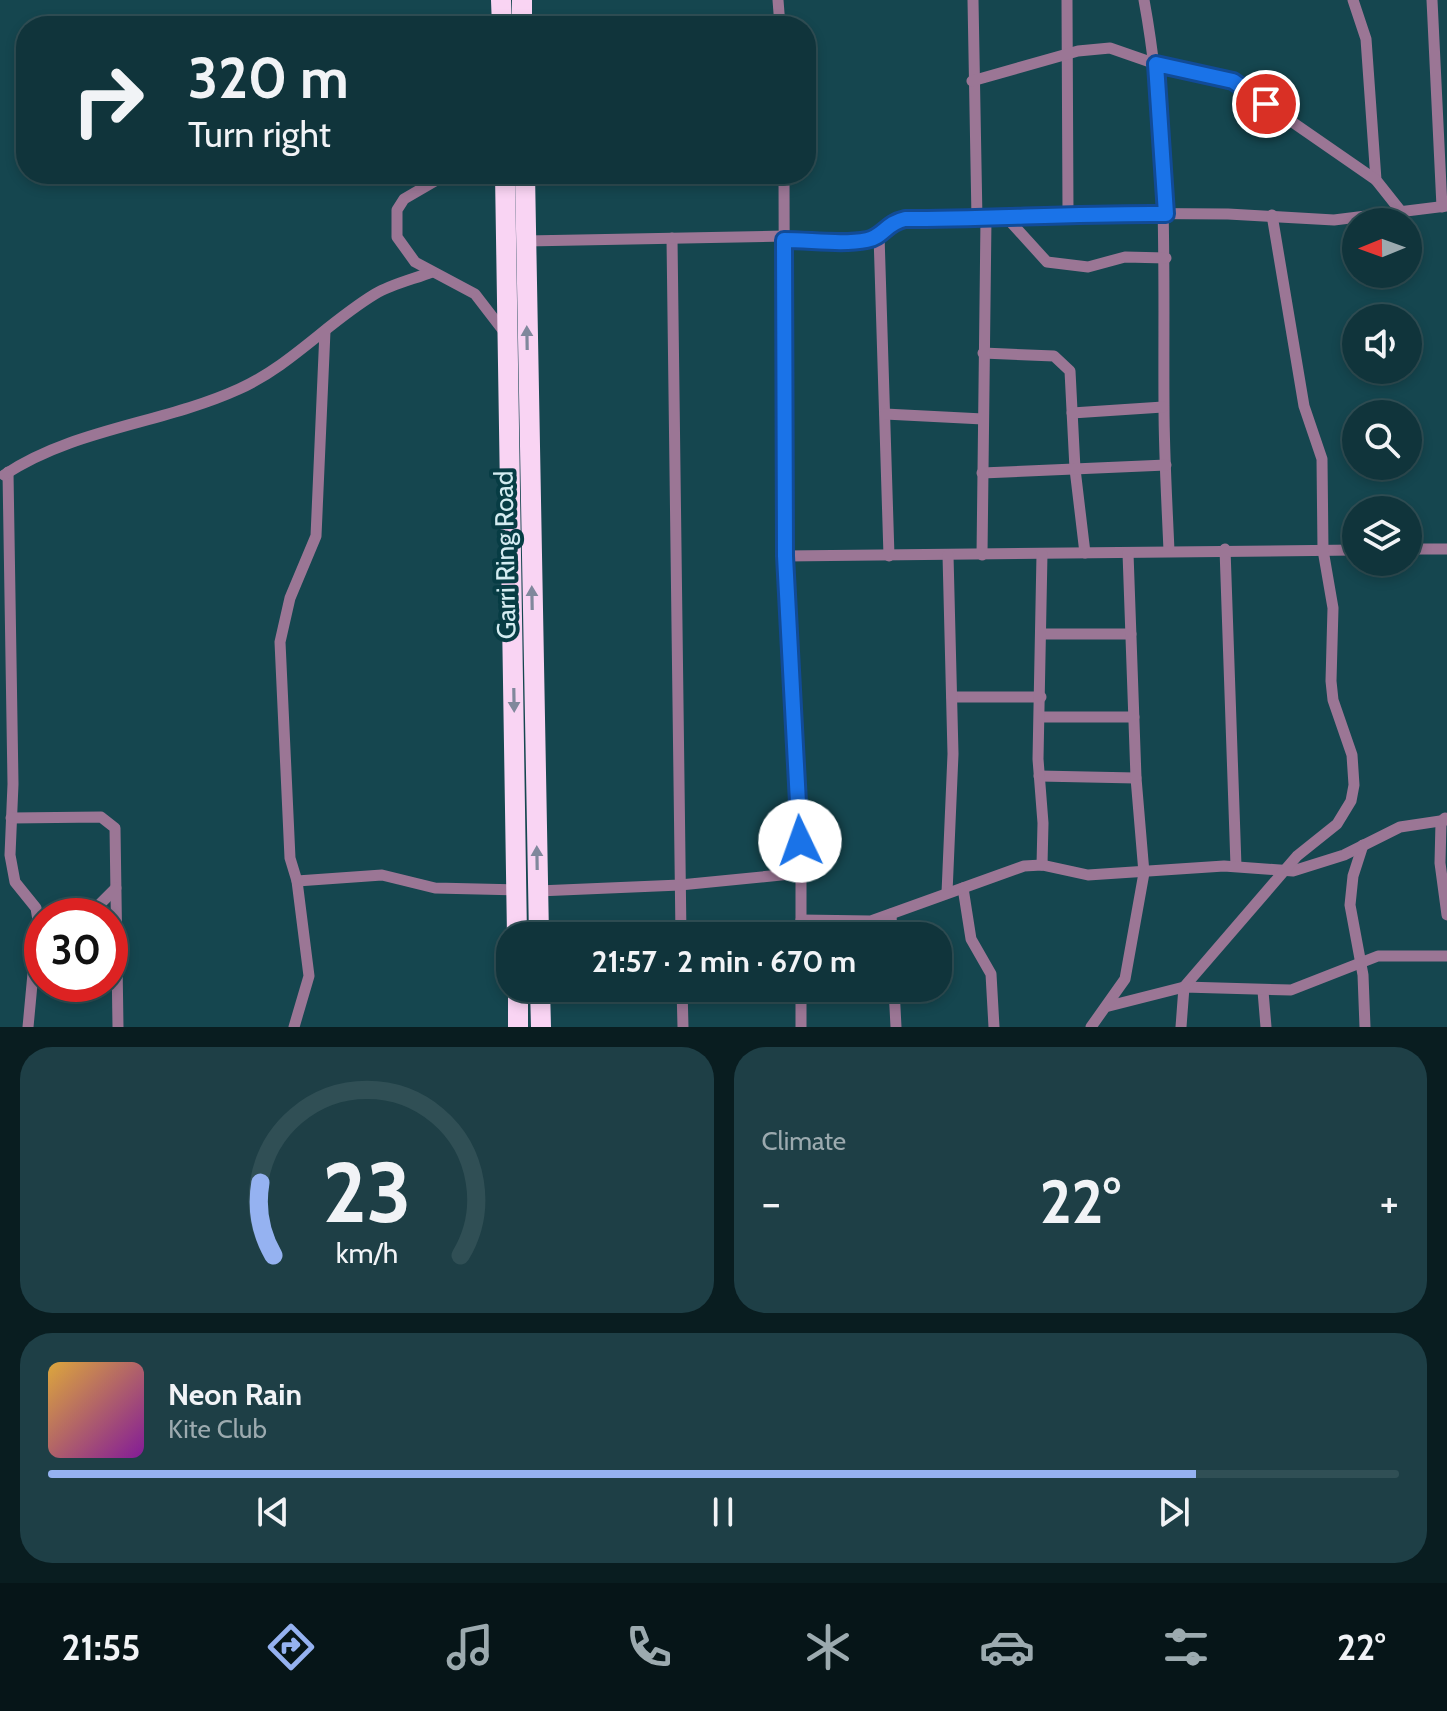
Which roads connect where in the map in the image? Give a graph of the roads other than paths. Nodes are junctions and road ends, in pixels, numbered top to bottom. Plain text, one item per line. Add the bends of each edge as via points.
1 (973, 0) edge
2 (1067, 0) edge
3 (1144, 0) edge
4 (1353, 0) edge
5 (1432, 0) edge
6 (1067, 56) junction
7 (1156, 64) junction
8 (972, 81) junction
9 (1376, 180) junction
10 (428, 184) edge
11 (505, 184) edge
12 (525, 184) edge
13 (784, 184) edge
14 (1444, 207) edge
15 (1398, 208) edge
16 (1422, 211) edge
17 (1068, 213) junction
18 (1166, 214) junction
19 (1272, 215) junction
20 (982, 219) junction
21 (1008, 219) junction
22 (1342, 219) edge
23 (879, 235) junction
24 (672, 238) junction
25 (784, 238) junction
26 (526, 241) junction
27 (1166, 258) junction
28 (432, 272) junction
29 (325, 331) junction
30 (508, 337) junction
31 (983, 353) junction
32 (1163, 407) junction
33 (1072, 413) junction
34 (885, 414) junction
35 (983, 419) junction
36 (1166, 465) junction
37 (1075, 469) junction
38 (982, 473) junction
39 (4, 475) edge
40 (1225, 549) junction
41 (1422, 549) edge
42 (1447, 549) edge
43 (1323, 550) junction
44 (1342, 550) edge
45 (1169, 551) junction
46 (1085, 553) junction
47 (1128, 553) junction
48 (1042, 554) junction
49 (948, 555) junction
50 (982, 555) junction
51 (785, 556) junction
52 (889, 556) junction
53 (1041, 634) junction
54 (1131, 634) junction
55 (952, 697) junction
56 (1041, 697) junction
57 (1041, 717) junction
58 (1134, 717) junction
59 (1039, 776) junction
60 (1136, 778) junction
61 (11, 818) junction
62 (1445, 819) edge
63 (1363, 845) junction
64 (1042, 865) junction
65 (1236, 866) junction
66 (1287, 871) junction
67 (801, 873) junction
68 (1144, 873) junction
69 (297, 881) junction
70 (15, 882) junction
71 (0, 883) edge
72 (680, 885) junction
73 (116, 888) junction
74 (963, 888) junction
75 (527, 891) junction
76 (947, 893) junction
77 (28, 898) edge
78 (106, 898) edge
79 (891, 914) junction
80 (1447, 915) edge
81 (801, 920) joint
82 (520, 922) edge
83 (535, 922) edge
84 (681, 922) edge
85 (891, 922) edge
86 (1447, 956) edge
87 (1360, 963) junction
88 (1184, 987) junction
89 (1263, 991) junction
90 (30, 1002) edge
91 (518, 1002) edge
92 (540, 1002) edge
93 (682, 1002) edge
94 (801, 1002) edge
95 (895, 1002) edge
96 (1109, 1006) junction
97 (28, 1027) edge
98 (118, 1027) edge
99 (294, 1027) edge
100 (518, 1027) edge
101 (541, 1027) edge
102 (683, 1027) edge
103 (801, 1027) edge
104 (896, 1027) edge
105 (994, 1027) edge
106 (1091, 1027) edge
107 (1181, 1027) edge
108 (1266, 1027) edge
109 (1365, 1027) edge

1 - 8 street
2 - 6 street
3 - 7 street
4 - 9 street via 1366,39
5 - 14 street
6 - 7 street via 1095,47
6 - 8 street
6 - 17 street
7 - 9 street via 1233,81
7 - 18 street
8 - 20 street
9 - 15 street
10 - 28 street via 397,210 397,237 404,251
11 - 30 highway, Garri Ring Road
12 - 26 highway, Garri Ring Road
13 - 25 street
14 - 16 street
17 - 18 street
17 - 21 street
18 - 19 street
18 - 27 street
19 - 22 street
19 - 43 street via 1304,406 1322,459
20 - 21 street
20 - 23 street via 905,219 892,222
20 - 31 street
21 - 27 street via 1047,262 1088,267 1125,257
23 - 25 street via 864,240
23 - 34 street
24 - 25 street
24 - 26 street
24 - 72 street
25 - 51 street
75 -> 26 highway, Garri Ring Road
27 - 32 street
28 - 29 street via 377,293
28 - 30 street via 475,294
29 - 39 street via 237,390 50,448
29 - 69 street via 316,536 290,598 280,642 290,858
30 -> 75 highway, Garri Ring Road
31 - 33 street via 1062,360 1070,371
31 - 35 street
32 - 33 street
32 - 36 street
33 - 37 street
34 - 35 street
34 - 52 street
35 - 38 street
36 - 37 street
36 - 45 street
37 - 38 street
37 - 46 street
38 - 50 street
39 - 61 street
40 - 43 street
40 - 45 street
40 - 65 street
41 - 42 street
43 - 44 street
43 - 66 street via 1333,608 1333,700 1352,755 1354,785 1337,824 1297,856
45 - 47 street
46 - 47 street
46 - 48 street
47 - 54 street
48 - 50 street
48 - 53 street
49 - 50 street
49 - 52 street
49 - 55 street
51 - 52 street
51 - 67 street
53 - 54 street
53 - 56 street
54 - 58 street
55 - 56 street
55 - 76 street
56 - 57 street
57 - 58 street
57 - 59 street
58 - 60 street
59 - 60 street
59 - 64 street
60 - 68 street
61 - 70 street
61 - 73 street via 109,821 115,828
62 - 63 street via 1409,824
62 - 80 street via 1440,863
63 - 66 street
63 - 87 street via 1350,905
64 - 68 street via 1088,875
64 - 74 street via 1001,871
65 - 66 street
65 - 68 street
66 - 88 street
67 - 72 street
67 - 81 street
68 - 96 street via 1125,979
69 - 75 street via 382,875 435,888
69 - 99 street via 309,976
70 - 71 street
70 - 77 street
72 - 75 street
72 - 84 street
73 - 78 street
73 - 98 street
74 - 76 street
74 - 105 street via 971,939 991,974
75 - 82 highway, Garri Ring Road
75 - 83 highway, Garri Ring Road
76 - 79 street
79 - 81 street via 860,922
79 - 85 street
86 - 87 street via 1386,955
87 - 89 street via 1307,987
87 - 109 street
88 - 89 street
88 - 96 street
88 - 107 street
89 - 108 street
90 - 97 street
91 - 100 highway
92 - 101 highway
93 - 102 street
94 - 103 street
95 - 104 street
96 - 106 street

